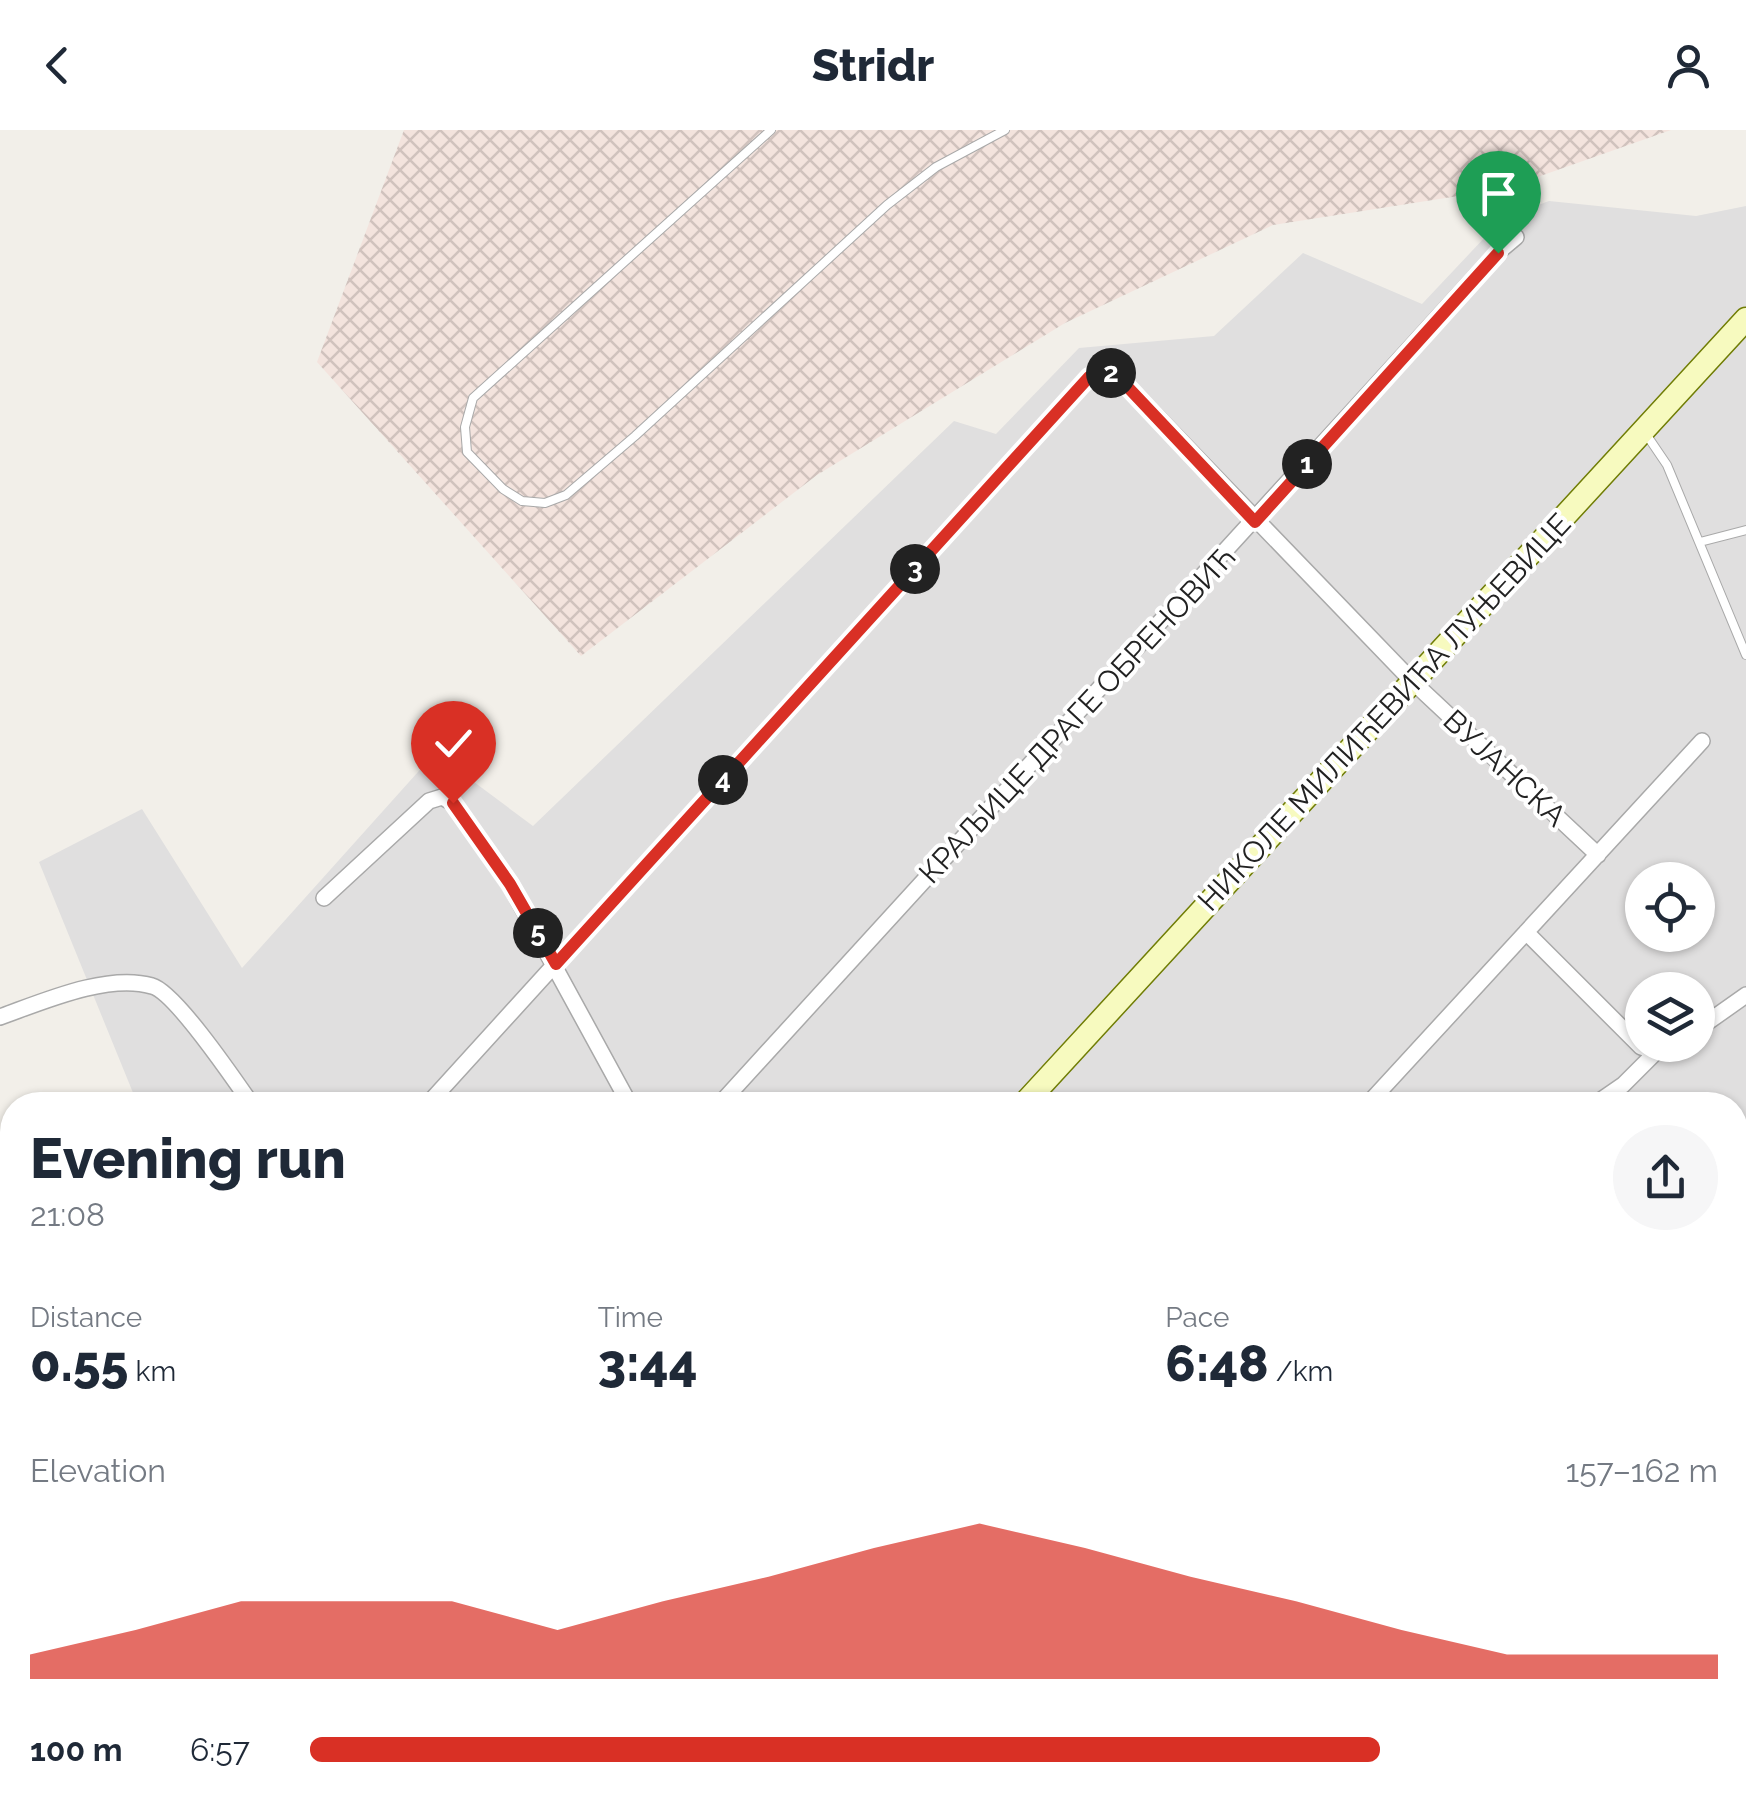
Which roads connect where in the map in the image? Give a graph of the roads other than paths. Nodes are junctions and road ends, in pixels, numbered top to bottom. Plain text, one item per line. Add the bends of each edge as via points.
1 (771, 130) edge
2 (1005, 130) edge
3 (1516, 237) dead end
4 (1746, 319) edge
5 (1643, 431) junction
6 (1255, 522) junction
7 (1746, 530) edge
8 (1700, 542) junction
9 (1746, 655) edge
10 (1412, 681) junction
11 (1702, 741) dead end
12 (1598, 855) junction
13 (324, 898) dead end
14 (1526, 932) junction
15 (556, 964) junction
16 (1746, 994) edge
17 (0, 1017) edge
18 (1715, 1017) edge
19 (1625, 1033) edge
20 (1646, 1062) edge
21 (242, 1092) edge
22 (439, 1092) edge
23 (623, 1092) edge
24 (731, 1092) edge
25 (1035, 1092) edge
26 (1378, 1092) edge
27 (1614, 1092) edge

1 - 2 lane via 473,398 464,428 467,452 512,496 545,503 566,495 886,205 936,167
3 - 6 street, КРАЉИЦЕ ДРАГЕ ОБРЕНОВИЋ
4 - 5 street, НИКОЛЕ МИЛИЋЕВИЋА ЛУЊЕВИЦЕ
5 - 8 lane via 1667,464
5 - 10 street, НИКОЛЕ МИЛИЋЕВИЋА ЛУЊЕВИЦЕ
6 - 10 street, ВУЈАНСКА
6 - 15 street, ВУЈАНСКА via 1138,397 1105,369 1089,377
6 - 24 street, КРАЉИЦЕ ДРАГЕ ОБРЕНОВИЋ
7 - 8 lane
8 - 9 lane
10 - 12 street, ВУЈАНСКА
10 - 25 street, НИКОЛЕ МИЛИЋЕВИЋА ЛУЊЕВИЦЕ
11 - 12 street
12 - 14 street
13 - 15 street via 429,801 442,797 464,816
14 - 19 street
14 - 26 street
15 - 22 street
15 - 23 street
16 - 18 street
17 - 21 street via 116,984 154,986
20 - 27 street

